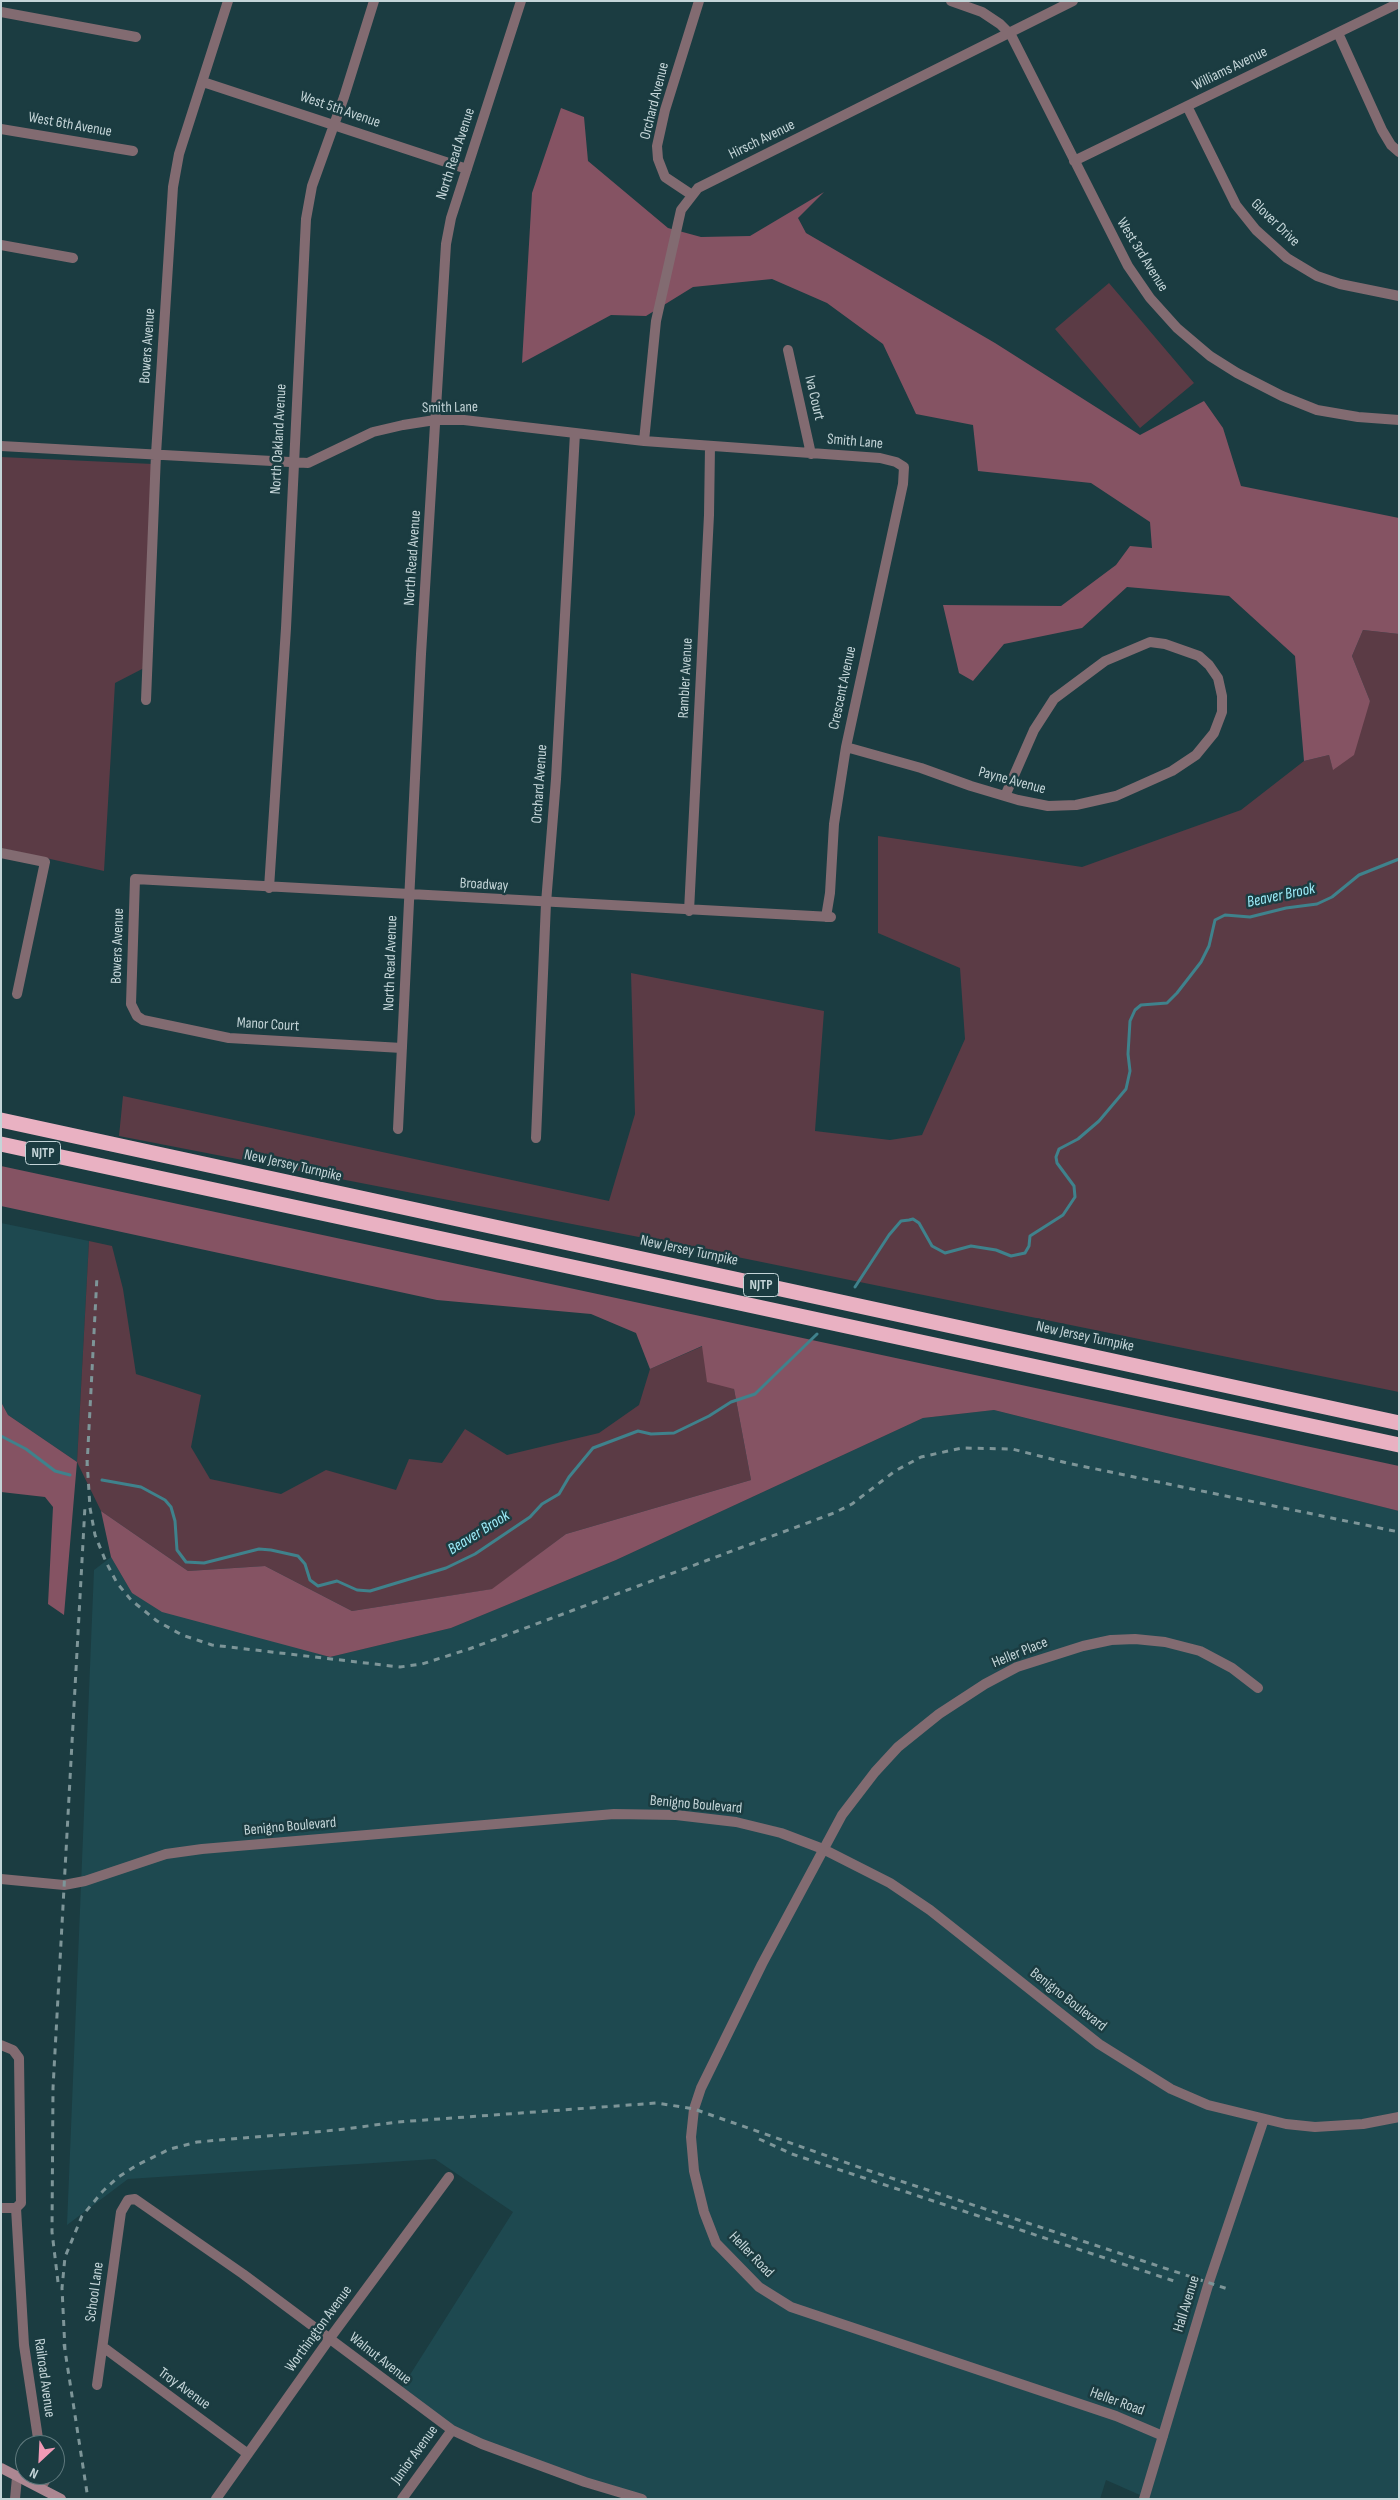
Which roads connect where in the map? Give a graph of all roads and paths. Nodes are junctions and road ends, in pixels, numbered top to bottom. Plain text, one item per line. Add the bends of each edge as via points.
1 (228, 1) edge
2 (374, 1) edge
3 (521, 1) edge
4 (699, 1) edge
5 (951, 1) edge
6 (1073, 1) edge
7 (1399, 3) edge
8 (1, 12) edge
9 (1008, 32) junction
10 (1338, 33) junction
11 (136, 36) dead end
12 (203, 82) junction
13 (1188, 106) junction
14 (334, 124) junction
15 (1, 129) edge
16 (133, 151) dead end
17 (1399, 152) edge
18 (1074, 161) junction
19 (467, 168) junction
20 (692, 195) junction
21 (1, 245) edge
22 (73, 258) dead end
23 (1399, 296) edge
24 (788, 350) dead end
25 (435, 420) junction
26 (1399, 420) edge
27 (575, 432) junction
28 (644, 441) junction
29 (1, 446) edge
30 (710, 446) junction
31 (156, 454) junction
32 (811, 454) junction
33 (293, 462) junction
34 (904, 467) joint
35 (146, 700) dead end
36 (846, 747) junction
37 (1005, 796) junction
38 (1, 853) edge
39 (135, 880) joint
40 (269, 888) junction
41 (408, 895) junction
42 (546, 904) junction
43 (689, 911) junction
44 (828, 917) joint
45 (17, 994) dead end
46 (136, 1013) joint
47 (402, 1048) junction
48 (1, 1120) edge
49 (398, 1129) dead end
50 (536, 1138) dead end
51 (1, 1144) edge
52 (1399, 1423) edge
53 (1399, 1445) edge
54 (1258, 1688) dead end
55 (823, 1849) junction
56 (1, 1879) edge
57 (1, 2045) edge
58 (1399, 2118) edge
59 (1264, 2119) junction
60 (449, 2177) dead end
61 (126, 2204) joint
62 (1, 2208) edge
63 (16, 2208) junction
64 (330, 2338) junction
65 (103, 2347) junction
66 (97, 2385) dead end
67 (452, 2430) junction
68 (38, 2435) edge
69 (1164, 2436) junction
70 (248, 2454) junction
71 (1, 2468) edge
72 (15, 2476) edge
73 (16, 2485) edge
74 (36, 2485) edge
75 (41, 2487) joint
76 (15, 2499) edge
77 (61, 2499) edge
78 (216, 2499) edge
79 (402, 2499) edge
80 (642, 2499) edge
81 (1144, 2499) edge

1 - 12 street, Bowers Avenue
2 - 14 street, North Oakland Avenue
3 - 19 street, North Read Avenue
4 - 20 street, Orchard Avenue via 657,146 664,176
5 - 9 street, West 3rd Avenue via 982,12
6 - 9 street, Hirsch Avenue
7 - 10 street, Williams Avenue
8 - 11 street
9 - 18 street, West 3rd Avenue
9 - 20 street, Hirsch Avenue via 698,188
10 - 13 street, Williams Avenue
10 - 17 street via 1382,130 1391,146
12 - 14 street, West 5th Avenue
12 - 31 street, Bowers Avenue via 172,187
13 - 18 street, Williams Avenue
13 - 23 street, Glover Drive via 1236,205 1256,230 1287,258 1317,276 1340,284
14 - 19 street, West 5th Avenue
14 - 33 street, North Oakland Avenue via 312,186 306,219
15 - 16 street, West 6th Avenue
18 - 26 street, West 3rd Avenue via 1128,266 1150,298 1177,328 1210,356 1282,396 1317,410
19 - 25 street, North Read Avenue via 446,244
20 - 28 street, Hirsch Avenue via 681,210 656,321
21 - 22 street
24 - 32 street, Iva Court
25 - 27 street, Smith Lane
25 - 33 street, Smith Lane via 374,432 308,463
25 - 41 street, North Read Avenue
27 - 28 street, Smith Lane
27 - 42 street, Orchard Avenue
28 - 30 street, Smith Lane
29 - 31 street, Smith Lane
30 - 32 street, Smith Lane
30 - 43 street, Rambler Avenue
31 - 33 street, Smith Lane
31 - 35 street, Bowers Avenue
32 - 34 street, Smith Lane via 880,458
33 - 40 street, North Oakland Avenue
34 - 36 street, Crescent Avenue
36 - 37 street, Payne Avenue
36 - 44 street, Crescent Avenue via 834,824
37 - 37 street, Payne Avenue via 1034,730 1054,700 1105,661 1144,644 1165,644 1199,656 1218,678 1222,712 1214,733 1196,755 1172,771 1116,796 1076,806 1048,806
38 - 45 street via 45,862
39 - 40 street, Broadway
39 - 46 street, Bowers Avenue via 131,1004
40 - 41 street, Broadway
41 - 42 street, Broadway
41 - 47 street, North Read Avenue
42 - 43 street, Broadway
42 - 50 street, Orchard Avenue
43 - 44 street, Broadway
46 - 47 street, Manor Court via 144,1020 229,1038
47 - 49 street, North Read Avenue
48 - 52 highway, New Jersey Turnpike / NJTP
51 - 53 highway, NJTP
54 - 55 street, Heller Place via 1232,1668 1200,1651 1135,1639 1083,1646 1017,1667 939,1714 898,1747 842,1815
55 - 56 street, Benigno Boulevard via 781,1833 736,1822 676,1815 614,1814 202,1849 166,1854 85,1881 64,1884
55 - 59 street, Benigno Boulevard via 890,1883 930,1910 1099,2044 1133,2067 1171,2089 1208,2104
55 - 69 street, Heller Road via 760,1968 694,2109 691,2137 694,2171 716,2243 759,2287 791,2307 1116,2416
57 - 63 street, Railroad Avenue via 13,2050 19,2058 20,2203
58 - 59 street, Benigno Boulevard via 1315,2127
59 - 69 street, Hall Avenue via 1209,2282
60 - 64 street, Worthington Avenue
61 - 64 street, Walnut Avenue via 128,2200 135,2199
61 - 65 street, School Lane via 121,2212
62 - 63 street
63 - 68 street, Railroad Avenue via 24,2345
64 - 67 street, Walnut Avenue
64 - 70 street, Worthington Avenue
65 - 66 street, School Lane
65 - 70 street, Troy Avenue
67 - 79 street, Junior Avenue
67 - 80 street, Walnut Avenue via 585,2482
69 - 81 street, Hall Avenue
70 - 78 street, Worthington Avenue
71 - 72 main road
73 - 76 street
74 - 75 main road
75 - 77 main road

